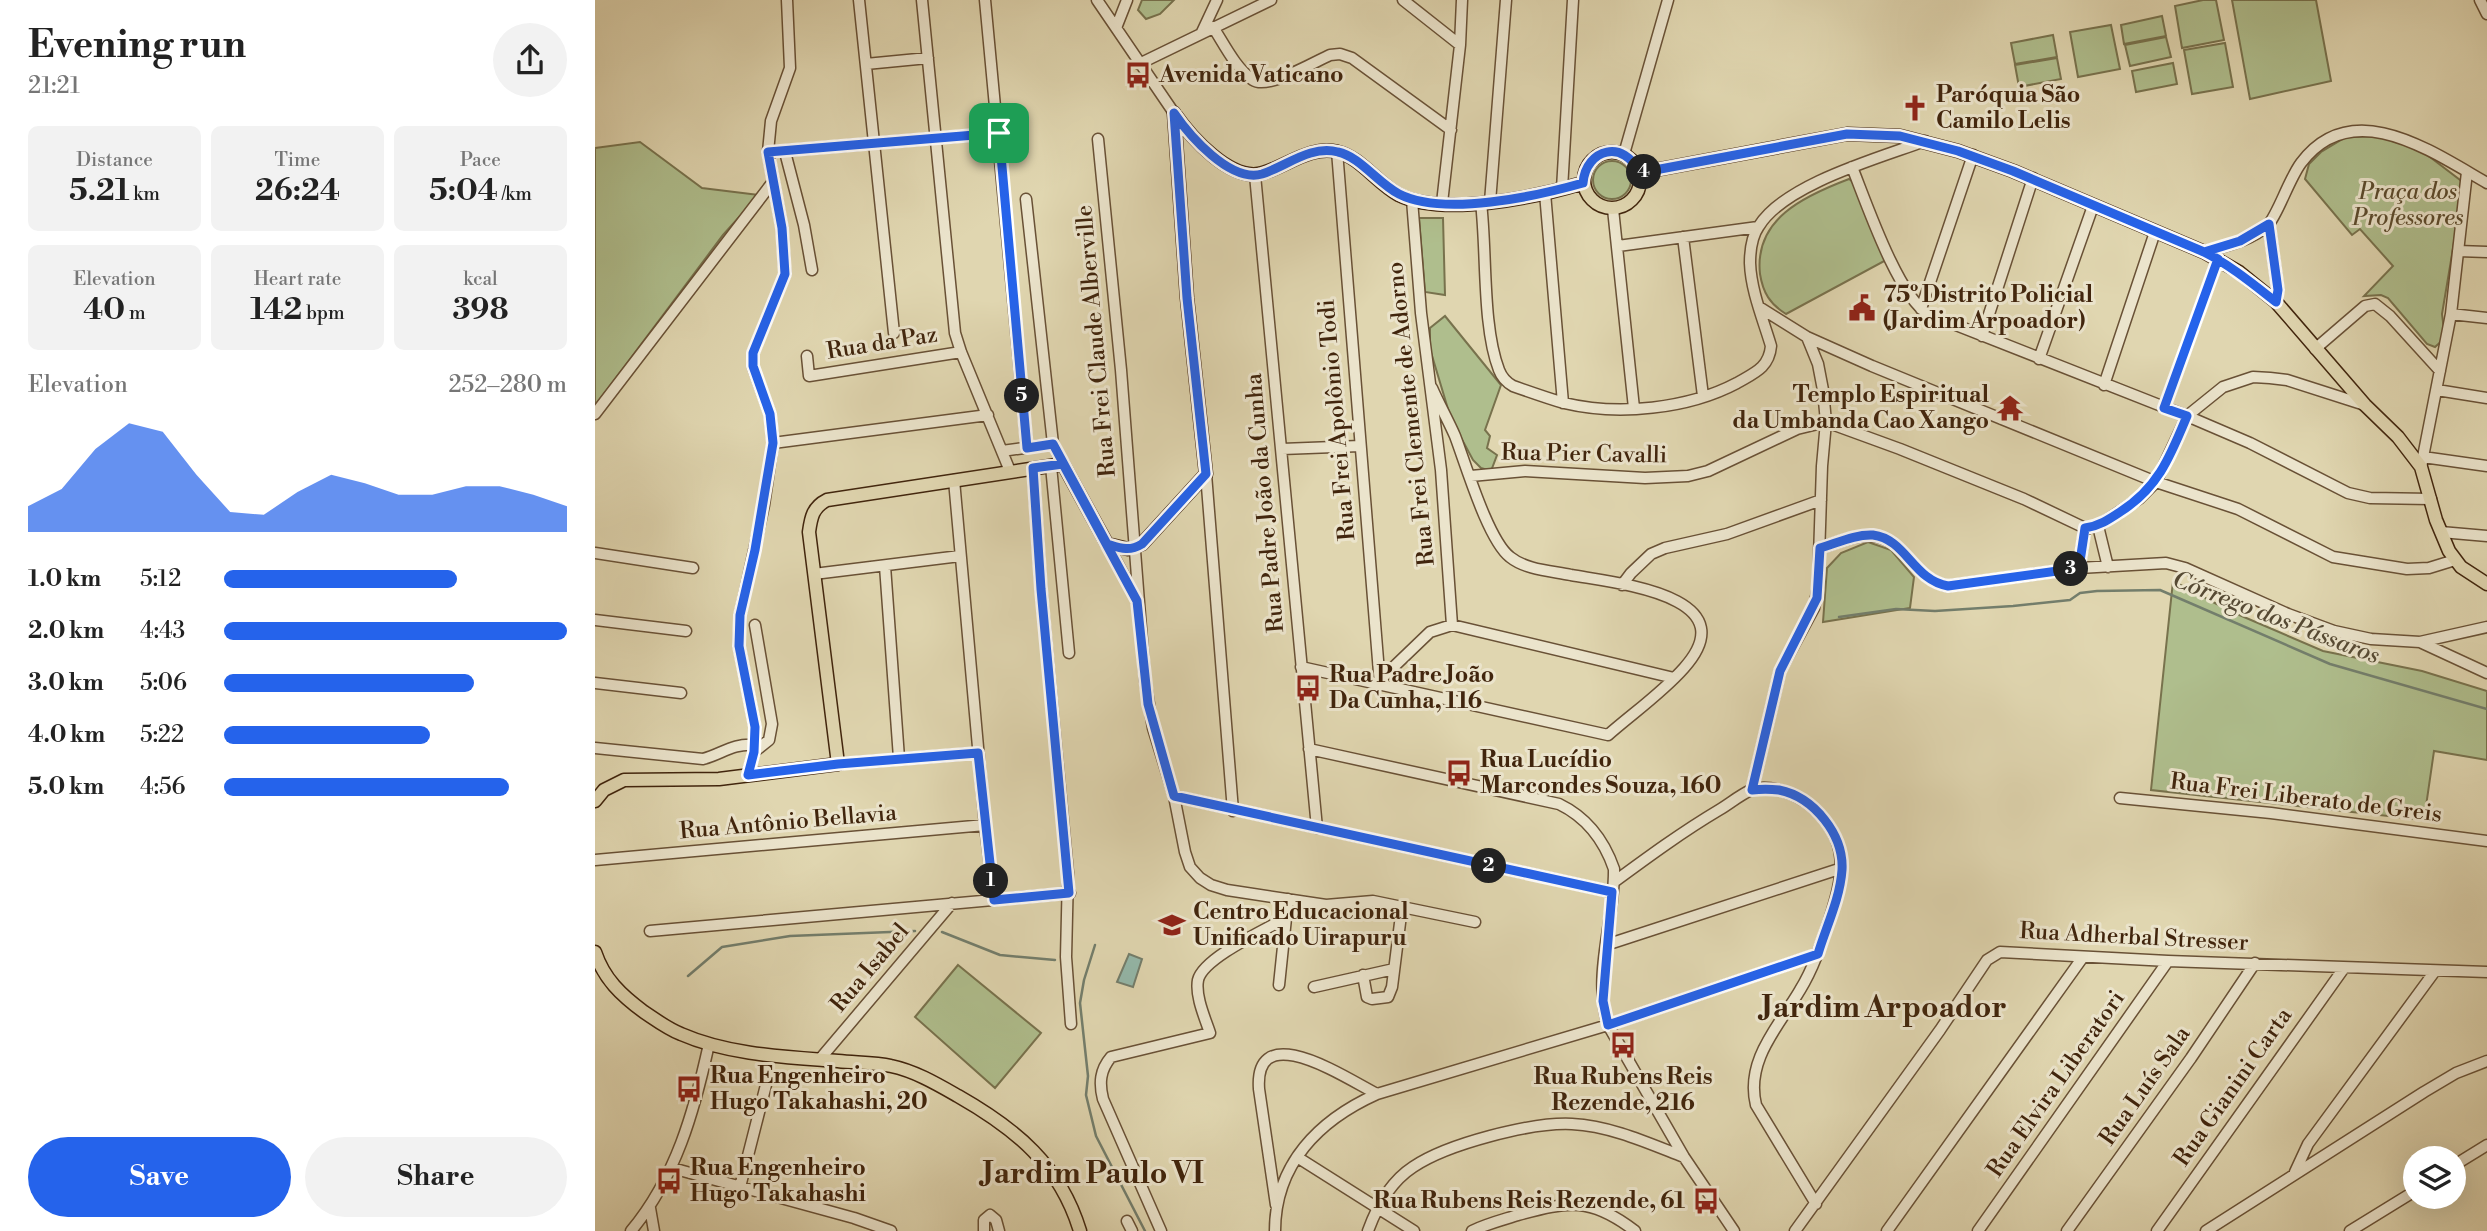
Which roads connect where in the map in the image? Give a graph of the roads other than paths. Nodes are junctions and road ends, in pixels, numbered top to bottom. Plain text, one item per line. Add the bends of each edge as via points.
1 (787, 0) edge
2 (859, 0) edge
3 (922, 0) edge
4 (985, 0) edge
5 (1127, 0) edge
6 (1217, 0) edge
7 (1271, 0) edge
8 (1403, 0) edge
9 (1462, 0) edge
10 (1506, 0) edge
11 (1573, 0) edge
12 (1668, 0) edge
13 (2480, 0) edge
14 (1102, 3) edge
15 (2487, 14) edge
16 (1213, 27) junction
17 (1116, 28) junction
18 (1202, 33) junction
19 (1460, 44) junction
20 (928, 58) junction
21 (866, 64) junction
22 (1139, 64) junction
23 (1174, 113) junction
24 (1451, 130) junction
25 (999, 133) junction
26 (936, 138) junction
27 (1098, 139) dead end
28 (1925, 141) junction
29 (874, 142) junction
30 (1336, 151) junction
31 (768, 152) junction
32 (785, 152) junction
33 (1624, 154) junction
34 (1973, 155) junction
35 (1852, 167) junction
36 (2467, 172) junction
37 (1639, 173) junction
38 (1255, 174) junction
39 (2033, 178) junction
40 (772, 183) junction
41 (1583, 183) junction
42 (2487, 183) edge
43 (1562, 189) junction
44 (1545, 193) junction
45 (1026, 199) dead end
46 (1412, 200) junction
47 (1442, 203) junction
48 (1486, 203) junction
49 (2093, 206) junction
50 (1613, 209) junction
51 (2269, 224) junction
52 (1758, 227) junction
53 (2155, 232) junction
54 (1683, 237) junction
55 (1618, 246) junction
56 (2458, 251) junction
57 (2204, 252) junction
58 (2487, 252) edge
59 (2218, 259) junction
60 (812, 270) dead end
61 (2276, 302) junction
62 (1759, 307) junction
63 (1921, 309) junction
64 (2451, 314) junction
65 (2487, 318) edge
66 (894, 333) dead end
67 (1982, 336) junction
68 (1807, 337) junction
69 (2315, 349) junction
70 (961, 352) junction
71 (807, 356) dead end
72 (2039, 359) junction
73 (2440, 371) junction
74 (2104, 385) junction
75 (1432, 388) junction
76 (2437, 390) junction
77 (1703, 396) junction
78 (2487, 398) edge
79 (1563, 402) junction
80 (2365, 405) junction
81 (1635, 408) junction
82 (2164, 408) junction
83 (595, 414) edge
84 (988, 415) junction
85 (2187, 416) junction
86 (1826, 422) junction
87 (773, 443) junction
88 (1053, 444) junction
89 (1360, 446) junction
90 (1027, 448) junction
91 (1282, 449) junction
92 (1002, 451) junction
93 (2422, 462) junction
94 (1057, 465) junction
95 (2487, 466) edge
96 (1033, 468) junction
97 (1010, 471) junction
98 (1206, 474) junction
99 (1471, 476) junction
100 (954, 480) junction
101 (2156, 482) junction
102 (2431, 499) junction
103 (1821, 500) junction
104 (2098, 526) junction
105 (2085, 528) junction
106 (2441, 532) junction
107 (2487, 536) edge
108 (1107, 544) junction
109 (1135, 548) junction
110 (1820, 548) junction
111 (595, 553) edge
112 (960, 556) junction
113 (2455, 560) junction
114 (885, 566) junction
115 (2108, 567) junction
116 (693, 568) dead end
117 (2079, 568) junction
118 (814, 574) junction
119 (2487, 584) edge
120 (1622, 585) junction
121 (1062, 587) junction
122 (1041, 589) junction
123 (1137, 601) junction
124 (595, 620) edge
125 (755, 625) dead end
126 (1452, 625) junction
127 (2487, 627) edge
128 (686, 631) dead end
129 (2420, 642) junction
130 (1069, 653) dead end
131 (1301, 667) junction
132 (2487, 673) edge
133 (1674, 678) junction
134 (595, 683) edge
135 (1380, 683) junction
136 (681, 693) dead end
137 (595, 747) edge
138 (754, 749) junction
139 (1309, 749) junction
140 (978, 753) junction
141 (899, 758) junction
142 (838, 764) junction
143 (748, 775) junction
144 (1752, 790) junction
145 (1174, 796) junction
146 (596, 798) edge
147 (2120, 798) dead end
148 (1233, 811) junction
149 (985, 825) junction
150 (1317, 828) junction
151 (2487, 841) edge
152 (595, 860) edge
153 (1842, 868) junction
154 (1613, 887) junction
155 (1069, 893) junction
156 (1288, 899) junction
157 (994, 900) junction
158 (953, 903) junction
159 (1402, 907) junction
160 (1286, 918) junction
161 (1475, 922) dead end
162 (650, 931) dead end
163 (1606, 945) junction
164 (595, 952) edge
165 (1818, 954) junction
166 (2083, 957) junction
167 (2168, 961) junction
168 (2255, 963) junction
169 (2344, 968) junction
170 (1394, 969) junction
171 (2435, 971) junction
172 (2487, 972) edge
173 (1363, 975) junction
174 (1279, 985) dead end
175 (1314, 987) dead end
176 (1071, 1024) dead end
177 (1608, 1025) junction
178 (709, 1044) junction
179 (820, 1059) junction
180 (2487, 1061) edge
181 (768, 1077) dead end
182 (1377, 1094) junction
183 (2487, 1145) edge
184 (1297, 1157) junction
185 (1684, 1157) junction
186 (2466, 1158) edge
187 (672, 1168) junction
188 (2295, 1173) junction
189 (740, 1187) junction
190 (2403, 1198) edge
191 (1815, 1204) junction
192 (1376, 1207) junction
193 (650, 1208) junction
194 (1276, 1208) junction
195 (854, 1218) junction
196 (631, 1231) edge
197 (655, 1231) edge
198 (856, 1231) edge
199 (891, 1231) edge
200 (984, 1231) edge
201 (999, 1231) edge
202 (1080, 1231) edge
203 (1161, 1231) edge
204 (1275, 1231) edge
205 (1368, 1231) edge
206 (1415, 1231) edge
207 (1472, 1231) edge
208 (1635, 1231) edge
209 (1734, 1231) edge
210 (1795, 1231) edge
211 (1887, 1231) edge
212 (1978, 1231) edge
213 (2067, 1231) edge
214 (2157, 1231) edge
215 (2206, 1231) edge
216 (2350, 1231) edge

1 - 31 street via 789,68 771,121
2 - 21 street
3 - 20 street
4 - 25 street
5 - 17 street
6 - 18 street
7 - 16 street
8 - 19 street
9 - 19 street
10 - 48 street
11 - 43 street
12 - 33 street
13 - 15 street
14 - 17 street
16 - 18 street
16 - 24 street via 1254,81 1269,83 1340,54
17 - 22 street
18 - 22 street
19 - 24 street
20 - 21 street
20 - 26 street
21 - 29 street
22 - 23 street
23 - 38 main road via 1216,159
23 - 98 main road
24 - 47 street
25 - 26 street
25 - 90 street
26 - 29 street
26 - 70 street via 951,308
27 - 109 street, Rua Frei Claude Alberville
28 - 34 main road
28 - 35 street
28 - 37 main road via 1847,134
29 - 32 street
29 - 66 street
30 - 38 main road via 1320,151
30 - 46 main road
30 - 89 street, Rua Frei Apolônio Todi
31 - 32 street
31 - 40 street
32 - 60 street
33 - 37 main road
33 - 41 main road via 1595,157
34 - 39 main road
34 - 63 street
35 - 52 street via 1791,197
35 - 63 street via 1896,270
36 - 42 street
36 - 51 street via 2394,136 2350,130 2319,144 2301,163
36 - 56 street
37 - 50 main road via 1632,201
38 - 91 street, Rua Padre João da Cunha
39 - 49 main road
39 - 67 street
40 - 83 street
40 - 87 street via 782,228 785,274 757,339 753,366 770,414
41 - 43 main road
41 - 50 main road via 1596,205
43 - 44 main road
44 - 48 main road
44 - 79 street
45 - 88 street
46 - 47 main road
46 - 75 street, Rua Frei Clemente de Adorno
47 - 48 main road
48 - 79 street via 1489,321 1500,372 1513,386
49 - 53 main road
49 - 72 street
50 - 55 street
51 - 57 street via 2240,241
51 - 61 street
52 - 54 street
52 - 62 street via 1750,262
53 - 57 main road
53 - 74 street
54 - 55 street
54 - 77 street
55 - 81 street
56 - 58 street
56 - 64 street
57 - 59 main road
59 - 61 main road
59 - 82 street
61 - 69 main road
62 - 68 street
62 - 77 street via 1770,346 1765,366
63 - 67 street
64 - 65 street
64 - 73 street
67 - 72 street
68 - 86 street via 1818,364
68 - 101 street
69 - 73 street via 2365,306 2375,304
69 - 80 main road
70 - 71 street, Rua da Paz via 809,376
70 - 84 street
72 - 74 street
73 - 76 street
74 - 82 street
75 - 99 street
75 - 126 street, Rua Frei Clemente de Adorno
76 - 78 street
76 - 93 street
77 - 81 street
79 - 81 street
80 - 85 street via 2287,380 2253,377 2223,387
80 - 93 main road
82 - 85 street
84 - 87 street
84 - 92 street
85 - 101 street
85 - 102 street via 2348,493
86 - 99 street, Rua Pier Cavalli via 1797,429 1688,476 1525,471
86 - 103 street
86 - 105 street
87 - 138 street via 739,622 739,646 754,716
88 - 90 street
88 - 94 street
89 - 91 street
89 - 135 street, Rua Frei Apolônio Todi
90 - 92 street
91 - 131 street, Rua Padre João da Cunha
92 - 97 street
93 - 95 street
93 - 102 main road
94 - 96 main road
94 - 108 main road
94 - 121 street
96 - 97 main road
96 - 122 street
97 - 100 main road
98 - 109 main road
98 - 148 street
99 - 120 street via 1509,556 1542,569
100 - 112 street
100 - 118 main road via 819,504 809,532
101 - 104 street
101 - 113 street via 2238,509 2344,560 2420,569
102 - 106 main road
103 - 110 street
103 - 120 street via 1727,534 1658,551 1640,562
104 - 105 street
104 - 115 street
105 - 117 street
106 - 107 street
106 - 113 main road
108 - 109 main road
108 - 123 street
109 - 123 street, Rua Frei Claude Alberville
110 - 117 street via 1859,537 1884,538 1924,576 1948,586
110 - 144 street via 1817,598 1780,671
111 - 116 street
112 - 114 street
112 - 140 street
113 - 119 main road
114 - 118 street
114 - 141 street
115 - 117 street
115 - 129 street via 2150,563 2185,568 2334,631
118 - 142 main road
120 - 133 street via 1670,597 1697,615 1700,641
121 - 122 street
121 - 130 street
122 - 155 street
123 - 145 street, Rua Frei Claude Alberville via 1148,704
124 - 128 street
125 - 138 street via 772,724 769,740
126 - 133 street
126 - 135 street via 1430,632
127 - 129 street
129 - 132 street
131 - 135 street
131 - 139 street, Rua Padre João da Cunha
133 - 135 street via 1608,735
134 - 136 street
137 - 138 street via 703,759 734,745
138 - 143 street
139 - 150 street, Rua Padre João da Cunha
139 - 154 street via 1559,804 1587,823 1599,839 1609,855
140 - 141 street
140 - 149 street
141 - 142 street
142 - 143 main road
143 - 146 main road via 624,780
144 - 153 street via 1780,790 1810,805 1837,840
144 - 154 street via 1681,834
145 - 148 street
145 - 156 street, Rua Frei Claude Alberville via 1185,852 1200,878 1227,890
147 - 151 street, Rua Frei Liberato de Greis
148 - 150 street
149 - 152 street, Rua Antônio Bellavia
149 - 157 street
150 - 154 street
153 - 163 street
153 - 165 street
154 - 163 street
155 - 157 street
155 - 176 street via 1066,957
156 - 159 street, Rua Frei Claude Alberville via 1326,905 1373,901
156 - 160 street
157 - 158 street
158 - 162 street
158 - 179 street, Rua Isabel
159 - 161 street, Rua Frei Claude Alberville
159 - 170 street
160 - 174 street
160 - 203 street via 1205,967 1198,980 1210,1033 1111,1057 1101,1075 1103,1099
163 - 177 street via 1603,1001
164 - 178 main road via 606,978 634,1004 680,1034
165 - 177 street
165 - 191 street via 1753,1074 1756,1105
166 - 167 street, Rua Adherbal Stresser
166 - 191 street, Rua Adherbal Stresser via 2000,952 1987,960
166 - 211 street
167 - 168 street, Rua Adherbal Stresser
167 - 212 street, Rua Elvira Liberatori
168 - 169 street, Rua Adherbal Stresser
168 - 213 street, Rua Luís Sala
169 - 171 street, Rua Adherbal Stresser
169 - 214 street, Rua Gianini Carta
170 - 173 street
170 - 173 street via 1391,993 1383,999 1367,996
171 - 172 street, Rua Adherbal Stresser
171 - 188 street via 2308,1144
173 - 175 street
177 - 182 street
177 - 185 street
178 - 179 main road
178 - 187 street via 699,1091
179 - 202 main road via 901,1069 998,1119 1047,1167
180 - 188 street via 2456,1073
181 - 189 street
182 - 184 street via 1328,1121
182 - 194 street via 1293,1055 1271,1056 1263,1062 1259,1089
183 - 186 street
184 - 192 street
184 - 194 street
185 - 192 street via 1608,1130 1571,1124 1529,1126 1430,1157 1412,1167
185 - 209 street
187 - 189 street
187 - 193 street
188 - 215 street
189 - 195 street
190 - 216 street
191 - 210 street, Rua Adherbal Stresser
192 - 205 street
192 - 206 street
193 - 196 street
193 - 197 street
194 - 204 street
195 - 198 street
195 - 199 street
200 - 201 street via 983,1220 990,1215
207 - 208 street via 1555,1205 1581,1204 1598,1208

